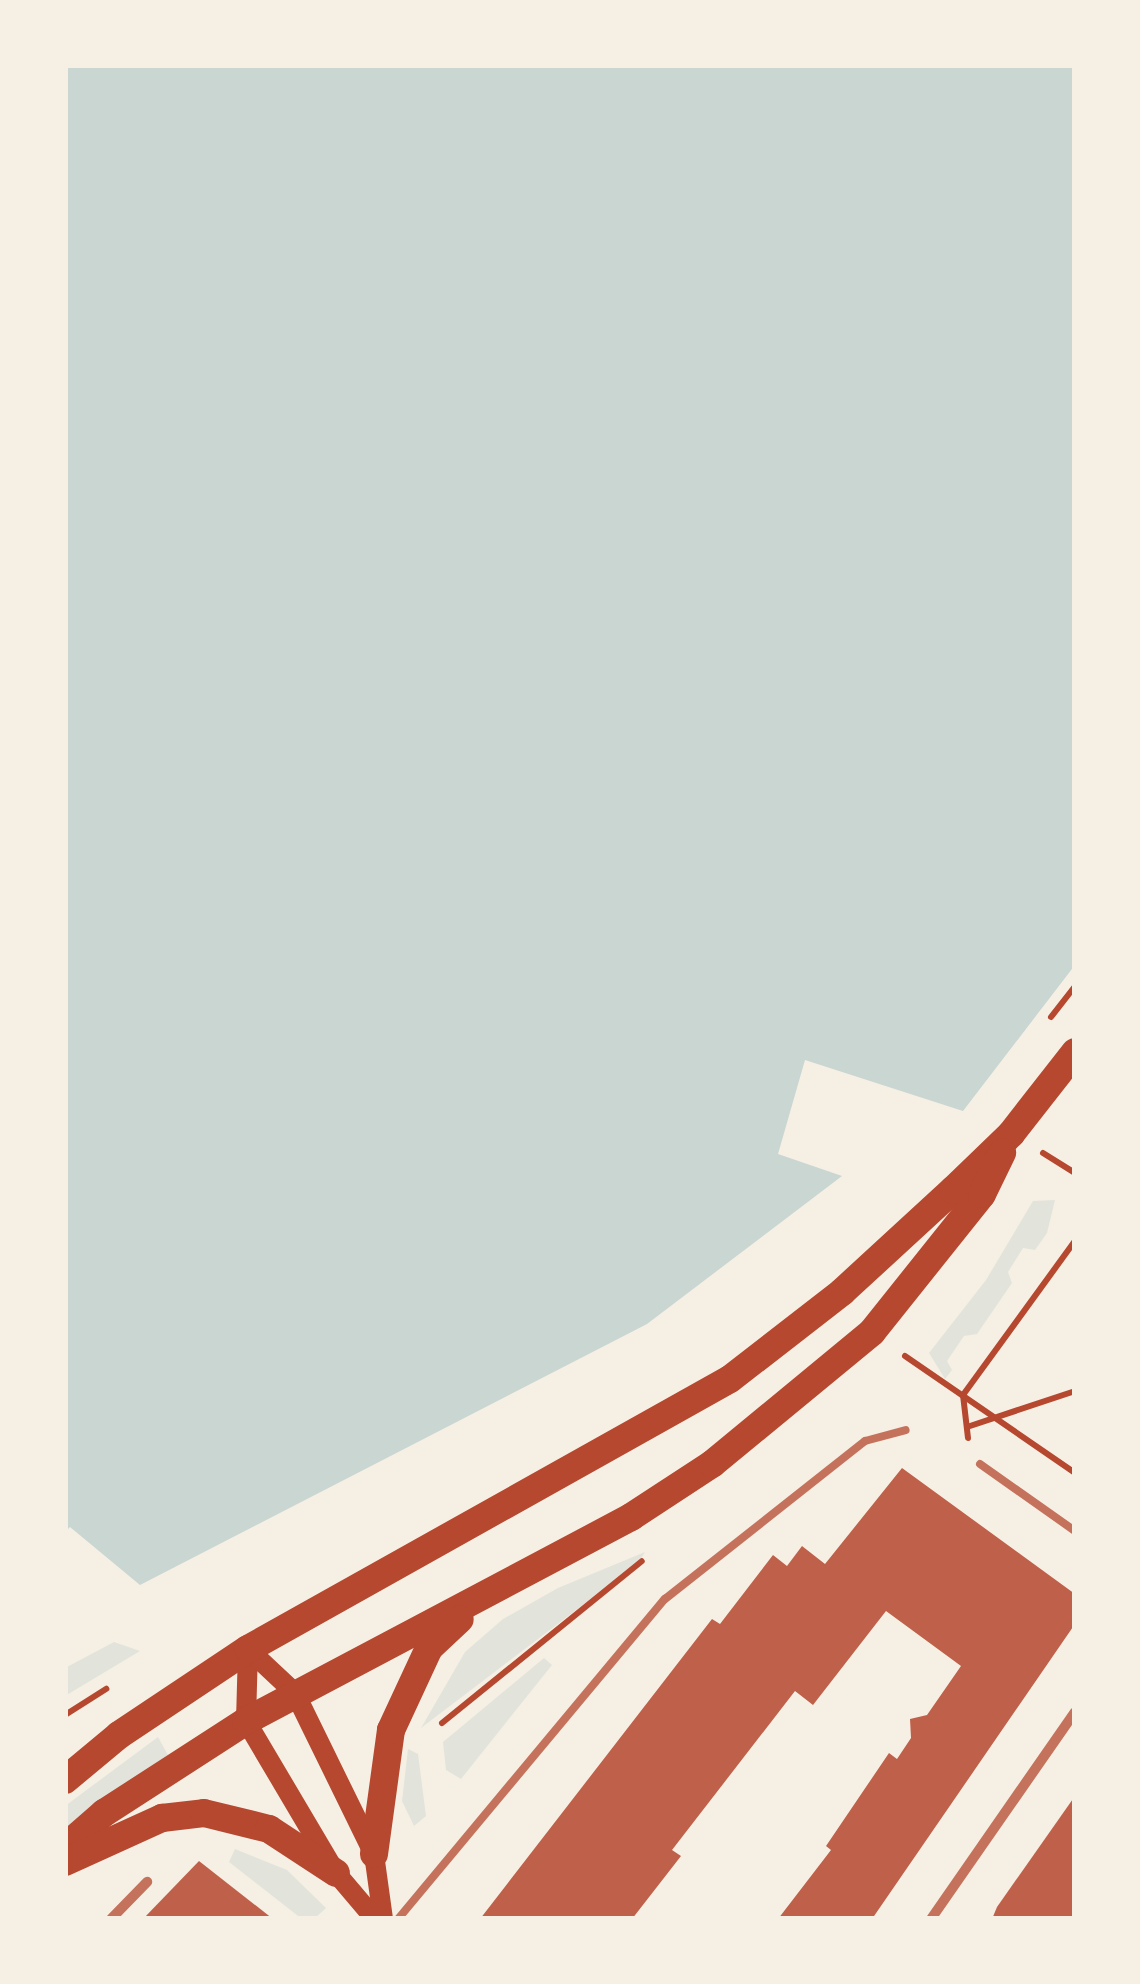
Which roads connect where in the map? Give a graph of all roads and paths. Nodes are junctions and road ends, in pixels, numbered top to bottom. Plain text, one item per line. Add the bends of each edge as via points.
1 (1075, 1052) edge
2 (1011, 1134) junction
3 (1075, 1241) edge
4 (872, 1332) junction
5 (1075, 1391) edge
6 (963, 1395) junction
7 (996, 1418) junction
8 (967, 1427) junction
9 (906, 1430) dead end
10 (980, 1464) joint
11 (1075, 1472) edge
12 (631, 1516) junction
13 (1075, 1531) edge
14 (499, 1589) junction
15 (248, 1649) junction
16 (296, 1694) junction
17 (1075, 1712) edge
18 (246, 1721) junction
19 (435, 1728) dead end
20 (65, 1780) edge
21 (65, 1847) edge
22 (374, 1854) junction
23 (65, 1862) edge
24 (336, 1873) junction
25 (146, 1882) dead end
26 (111, 1919) edge
27 (375, 1919) edge
28 (384, 1919) edge
29 (398, 1919) edge
30 (931, 1919) edge

1 - 2 highway
2 - 4 highway via 982,1194
2 - 15 highway via 842,1292 716,1388
3 - 6 path
4 - 6 path
4 - 12 highway via 712,1464
5 - 7 path
6 - 7 path
6 - 8 path
7 - 8 path
7 - 11 path
8 - 10 path via 969,1457
9 - 29 lane via 866,1441 665,1599
10 - 13 lane
12 - 14 highway
12 - 19 path via 653,1551
14 - 16 highway
14 - 22 highway via 429,1648 413,1675 384,1754
15 - 16 main road
15 - 18 main road
15 - 20 highway via 119,1735
16 - 18 highway
16 - 22 main road
17 - 30 street
18 - 21 highway via 104,1813
18 - 24 main road
22 - 28 main road
23 - 24 highway via 162,1818 204,1813 269,1828
24 - 27 main road
25 - 26 street

